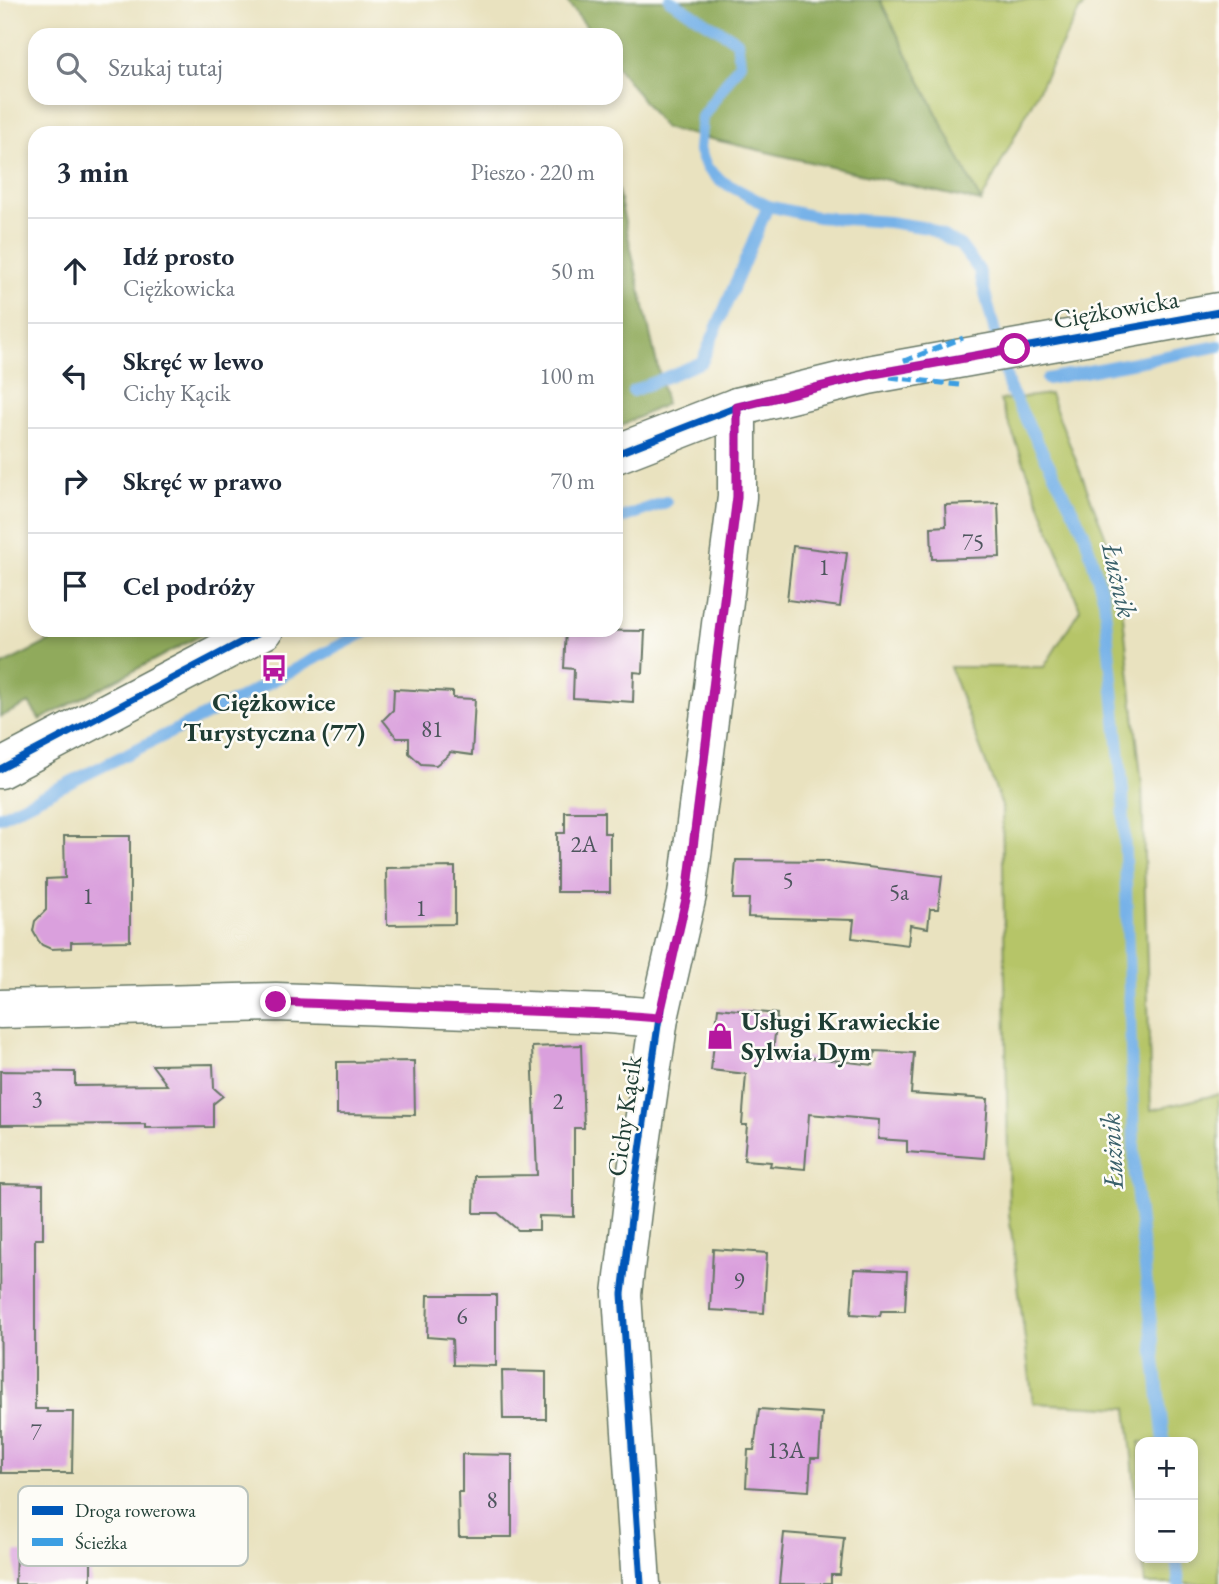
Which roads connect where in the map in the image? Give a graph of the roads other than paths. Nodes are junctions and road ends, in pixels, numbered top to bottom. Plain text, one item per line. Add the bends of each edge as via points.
1 (1219, 312) edge
2 (737, 407) junction
3 (623, 451) edge
4 (251, 637) edge
5 (0, 769) edge
6 (0, 1009) edge
7 (659, 1018) junction
8 (641, 1584) edge

1 - 2 street, Ciężkowicka via 868,375
2 - 3 street, Ciężkowicka
2 - 7 street, Cichy Kącik via 737,497 687,895
4 - 5 street
6 - 7 street via 276,1002
7 - 8 street, Cichy Kącik via 622,1294

